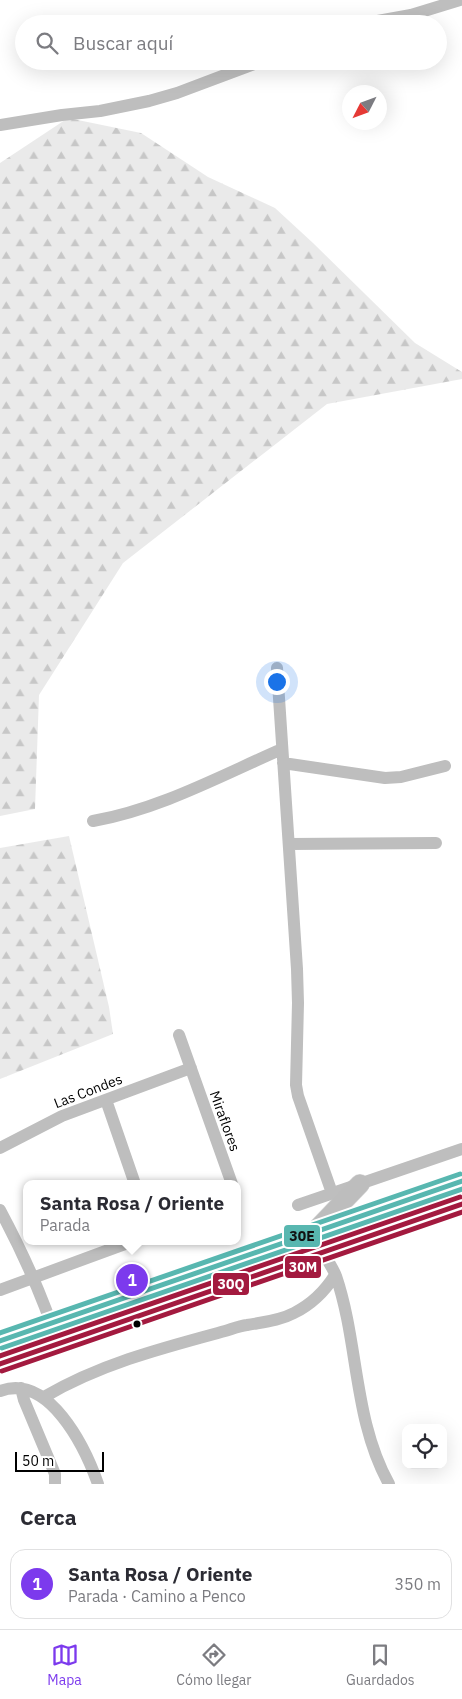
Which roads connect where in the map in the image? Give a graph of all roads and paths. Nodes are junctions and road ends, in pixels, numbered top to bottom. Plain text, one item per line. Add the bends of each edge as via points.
1 (460, 0) edge
2 (411, 15) edge
3 (239, 70) edge
4 (0, 126) edge
5 (276, 668) dead end
6 (282, 749) junction
7 (283, 763) junction
8 (445, 766) dead end
9 (93, 821) dead end
10 (436, 843) dead end
11 (289, 844) junction
12 (179, 1035) dead end
13 (191, 1068) junction
14 (106, 1100) junction
15 (0, 1148) edge
16 (462, 1149) edge
17 (133, 1180) edge
18 (231, 1180) edge
19 (462, 1182) edge
20 (360, 1184) junction
21 (332, 1193) junction
22 (462, 1204) edge
23 (298, 1205) dead end
24 (0, 1210) edge
25 (313, 1233) junction
26 (122, 1245) edge
27 (323, 1252) junction
28 (335, 1275) junction
29 (34, 1277) junction
30 (0, 1290) edge
31 (52, 1323) junction
32 (0, 1341) edge
33 (58, 1344) junction
34 (0, 1364) edge
35 (21, 1388) junction
36 (0, 1391) edge
37 (44, 1398) junction
38 (55, 1484) edge
39 (98, 1484) edge
40 (389, 1484) edge

1 - 2 street
3 - 4 street via 177,94 149,101
5 - 6 street
6 - 7 street
6 - 9 street via 152,806
7 - 8 street via 385,778
7 - 11 street
10 - 11 street
11 - 21 street via 298,1003 297,1090
12 - 13 street, Miraflores
13 - 14 street, Las Condes
13 - 18 street, Miraflores
14 - 15 street, Las Condes via 62,1116
14 - 17 street
16 - 20 street
19 - 25 highway
20 - 21 street
20 - 25 highway
21 - 23 street
22 - 27 highway
24 - 29 street
25 - 31 highway
26 - 29 street
27 - 28 street
27 - 33 highway
28 - 37 street via 315,1299 295,1313 272,1322 248,1325 120,1361 80,1377
28 - 40 street via 367,1430
29 - 30 street
29 - 31 street
31 - 32 highway
31 - 33 street
33 - 34 highway
35 - 36 street
35 - 37 street
35 - 38 street via 55,1474
37 - 39 street via 76,1438

